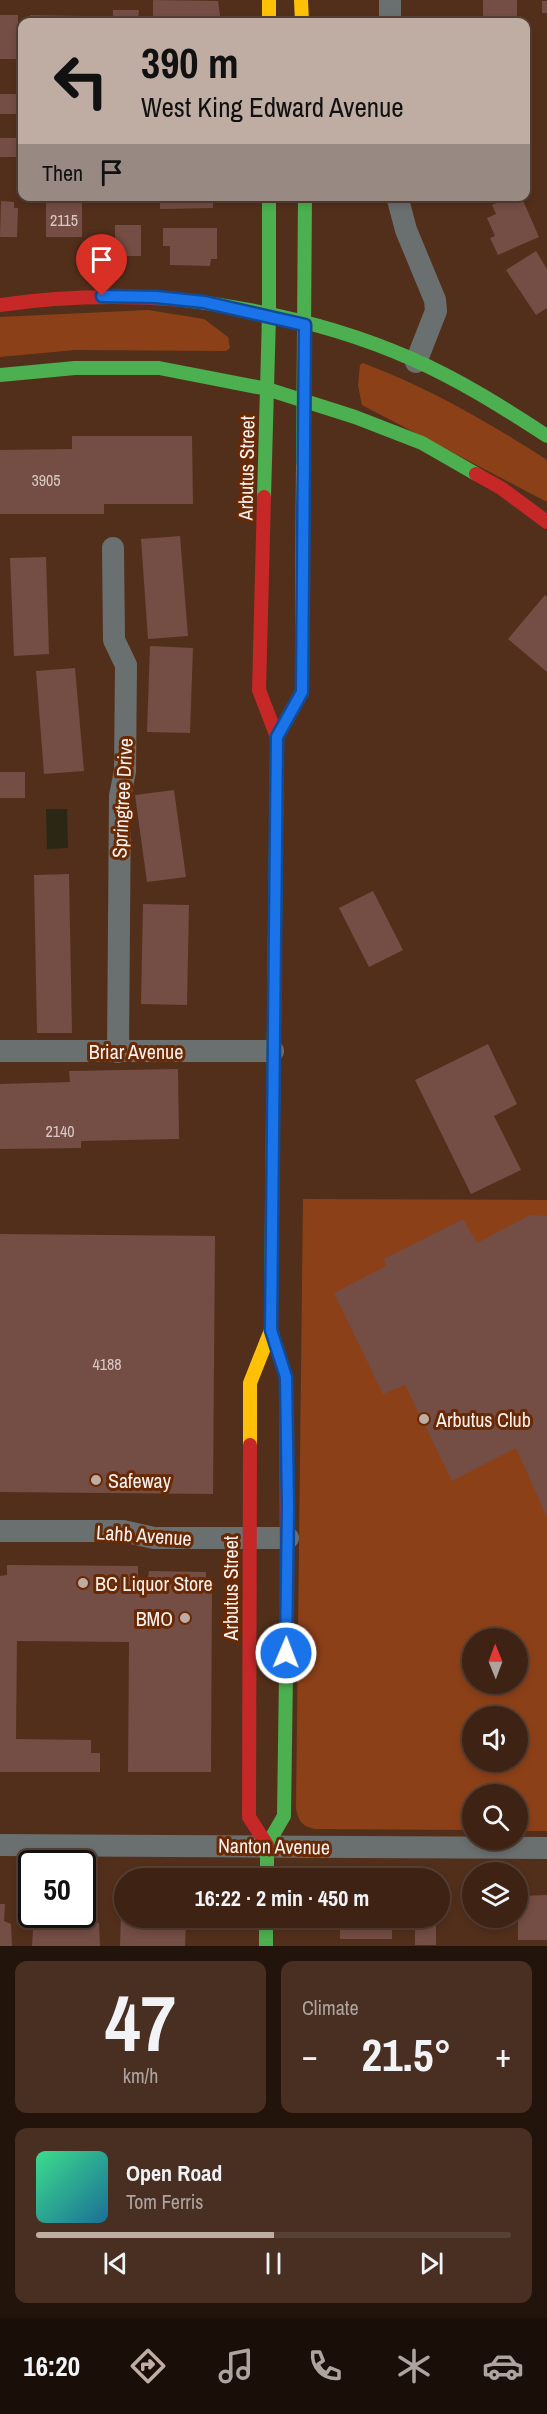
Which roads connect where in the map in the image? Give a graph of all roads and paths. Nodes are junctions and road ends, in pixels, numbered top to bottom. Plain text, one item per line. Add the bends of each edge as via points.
1 (269, 0) edge
2 (301, 0) edge
3 (390, 0) edge
4 (269, 18) edge
5 (302, 18) edge
6 (390, 18) edge
7 (269, 201) edge
8 (305, 201) edge
9 (398, 201) edge
10 (0, 305) edge
11 (269, 316) junction
12 (305, 325) junction
13 (416, 362) junction
14 (0, 375) edge
15 (267, 389) junction
16 (304, 400) junction
17 (547, 436) edge
18 (547, 522) edge
19 (113, 548) dead end
20 (277, 737) junction
21 (0, 1051) edge
22 (273, 1051) junction
23 (118, 1052) junction
24 (271, 1330) junction
25 (0, 1531) edge
26 (250, 1538) junction
27 (288, 1538) junction
28 (0, 1845) edge
29 (267, 1845) junction
30 (547, 1848) edge
31 (267, 1868) edge
32 (266, 1928) edge
33 (266, 1946) edge

1 - 4 main road
2 - 5 main road
3 - 6 street
7 - 11 main road, Arbutus Street
8 - 12 main road, Arbutus Street
9 - 13 street via 435,300 436,311
10 - 11 main road via 93,297 156,297 204,302
11 - 12 main road
11 - 15 main road, Arbutus Street
12 - 13 main road via 368,342
12 - 16 main road, Arbutus Street
13 - 17 main road via 494,401
14 - 15 main road via 75,368 159,368
15 - 16 main road
15 - 20 main road, Arbutus Street via 259,690
16 - 18 main road via 422,443 501,488
16 - 20 main road, Arbutus Street via 302,692
19 - 23 street, Springtree Drive via 114,640 126,665 125,771 120,796
20 - 22 main road, Arbutus Street
21 - 23 street, Briar Avenue
22 - 23 street, Briar Avenue
22 - 24 main road, Arbutus Street
24 - 26 main road, Arbutus Street via 250,1383
24 - 27 main road, Arbutus Street via 286,1377
25 - 26 street, Lahb Avenue via 123,1531 154,1538
26 - 27 street, Lahb Avenue
26 - 29 main road, Arbutus Street via 249,1817
27 - 29 main road, Arbutus Street via 284,1816
28 - 29 street, Nanton Avenue
29 - 30 street, Nanton Avenue
29 - 31 main road
32 - 33 main road

